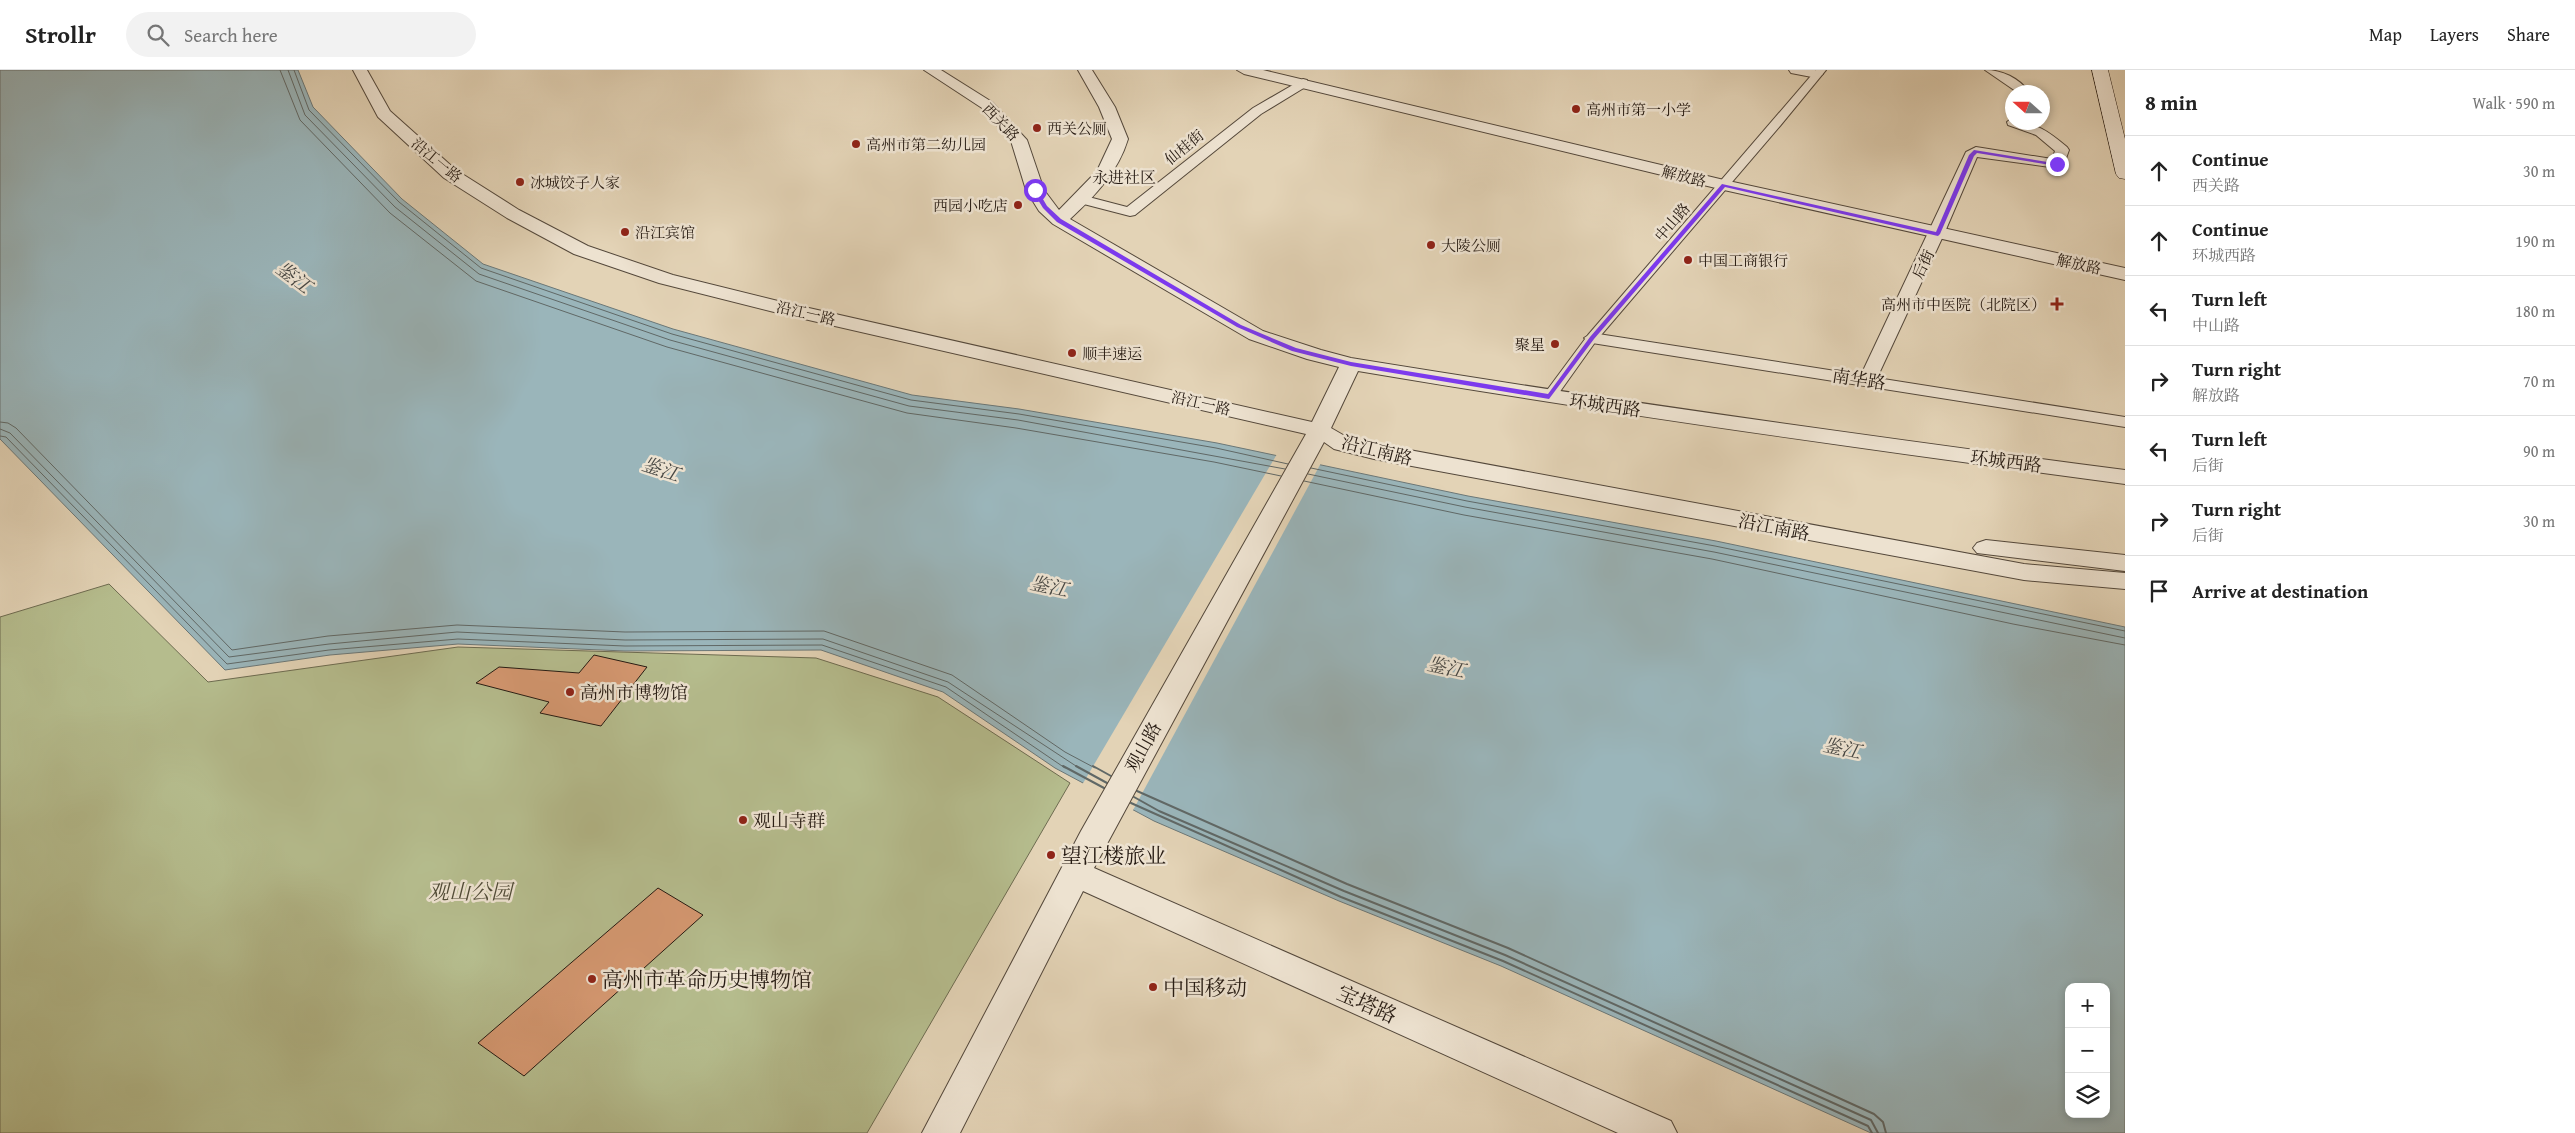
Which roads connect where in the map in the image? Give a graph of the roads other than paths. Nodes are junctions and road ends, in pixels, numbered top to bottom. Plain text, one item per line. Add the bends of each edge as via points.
1 (360, 70) edge
2 (931, 70) edge
3 (1085, 70) edge
4 (1244, 70) edge
5 (1794, 70) edge
6 (1991, 70) edge
7 (2100, 70) edge
8 (1819, 72) edge
9 (1302, 78) edge
10 (2013, 85) edge
11 (2035, 130) edge
12 (2125, 174) edge
13 (1724, 185) junction
14 (1081, 199) junction
15 (1059, 220) junction
16 (1938, 234) junction
17 (2125, 274) edge
18 (1592, 338) junction
19 (1351, 364) junction
20 (1867, 381) junction
21 (1549, 397) junction
22 (2125, 422) edge
23 (1313, 440) junction
24 (2125, 477) edge
25 (2125, 563) edge
26 (2125, 582) edge
27 (1076, 874) junction
28 (941, 1133) edge
29 (1658, 1133) edge

1 - 23 street, 沿江一路 via 384,114 450,174 513,214 581,250 666,279
2 - 15 street, 西关路 via 987,105 1019,140 1035,190 1045,207
3 - 14 street via 1107,107 1120,139 1111,164
4 - 9 street, 解放路
5 - 8 street
6 - 10 street
7 - 12 main road
8 - 13 street, 中山路
9 - 13 street, 解放路
9 - 14 street, 仙桂街 via 1130,212
11 - 16 street, 后街 via 2062,150 2057,164 1976,151
13 - 16 street, 解放路
13 - 18 street, 中山路
14 - 15 street
15 - 19 street, 环城西路 via 1256,335 1294,350
16 - 17 street, 解放路
16 - 20 street, 后街
18 - 20 street, 南华路
18 - 21 street, 中山路
19 - 21 street, 环城西路
19 - 23 street, 观山路
20 - 22 street, 南华路
21 - 24 street, 环城西路 via 1804,435
23 - 25 street, 沿江南路 via 1344,428 1794,515 1990,549
23 - 26 street, 沿江南路 via 2024,572
23 - 27 street, 观山路 via 1097,830
27 - 28 street, 观山路
27 - 29 street, 宝塔路

